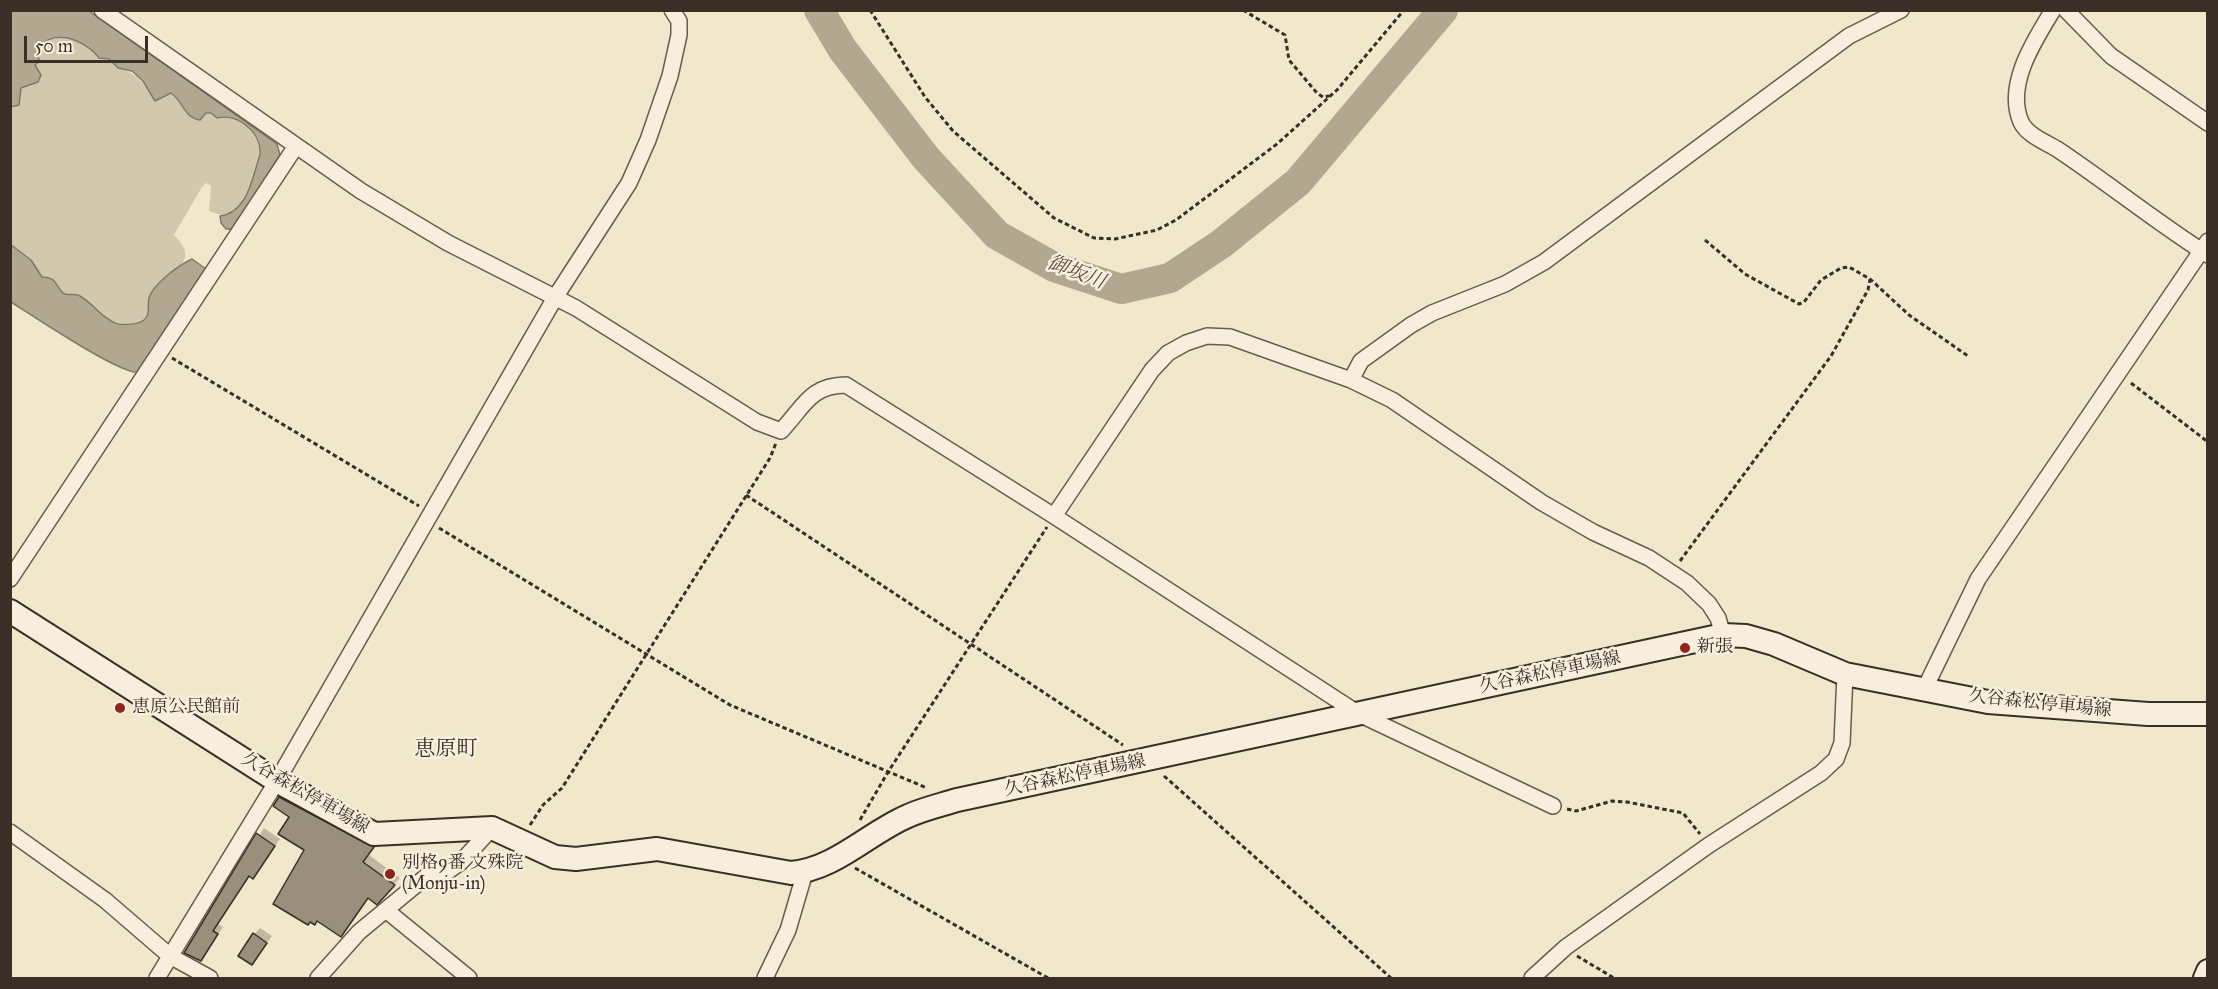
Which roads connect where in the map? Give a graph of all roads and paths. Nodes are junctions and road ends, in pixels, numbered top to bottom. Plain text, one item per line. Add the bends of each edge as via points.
1 (102, 10) edge
2 (672, 10) edge
3 (870, 10) edge
4 (1243, 10) edge
5 (1404, 10) edge
6 (1901, 10) edge
7 (2053, 10) edge
8 (2066, 10) edge
9 (1331, 96) junction
10 (2208, 123) edge
11 (296, 146) junction
12 (1705, 240) dead end
13 (2206, 249) edge
14 (1870, 279) junction
15 (556, 296) junction
16 (161, 351) junction
17 (1968, 356) dead end
18 (2118, 373) junction
19 (1351, 380) junction
20 (781, 431) junction
21 (2208, 442) edge
22 (746, 495) junction
23 (1054, 516) junction
24 (429, 517) junction
25 (1671, 572) junction
26 (10, 579) edge
27 (10, 611) edge
28 (1723, 635) junction
29 (970, 644) junction
30 (647, 653) junction
31 (1845, 674) junction
32 (1924, 690) junction
33 (1359, 714) junction
34 (2208, 714) edge
35 (1148, 761) junction
36 (888, 772) junction
37 (277, 781) junction
38 (957, 801) junction
39 (1553, 806) joint
40 (492, 828) junction
41 (855, 829) dead end
42 (10, 832) edge
43 (522, 840) junction
44 (1709, 845) junction
45 (838, 858) junction
46 (805, 872) junction
47 (387, 911) junction
48 (1566, 947) junction
49 (170, 956) junction
50 (2208, 971) edge
51 (157, 978) edge
52 (210, 978) edge
53 (318, 978) edge
54 (469, 978) edge
55 (765, 978) edge
56 (1048, 978) edge
57 (1391, 978) edge
58 (1532, 978) edge
59 (1614, 978) edge
60 (2205, 978) edge

1 - 11 street
2 - 15 street via 679,21 680,35 648,140 629,183
3 - 9 path via 925,97 953,131 1054,218 1094,238 1136,235 1176,220 1276,144
4 - 9 path via 1285,35 1289,60 1317,93
5 - 9 path
6 - 19 street via 1849,36 1544,262 1411,326 1361,361
7 - 13 street via 2020,74 2016,93 2027,131
8 - 10 street via 2111,56
11 - 15 street via 448,243
11 - 16 street
12 - 14 path via 1745,274 1799,304 1821,280 1841,268 1856,270
13 - 18 street
14 - 17 path via 1909,315
14 - 25 path via 1868,290 1831,356
15 - 20 street via 757,422
15 - 24 street
16 - 24 path
16 - 26 street
18 - 21 path
18 - 32 street via 1978,579
19 - 23 street via 1230,337 1207,336 1186,343 1168,353 1152,370
19 - 25 street via 1392,400 1541,502
20 - 22 path via 770,458
20 - 23 street via 814,392 830,385 846,385
22 - 29 path
22 - 30 path
23 - 29 path
23 - 33 street
24 - 30 path
24 - 37 street
25 - 28 street via 1709,604
27 - 37 main road, 久谷森松停車場線
28 - 31 main road, 久谷森松停車場線 via 1746,636 1774,644
28 - 33 main road, 久谷森松停車場線
29 - 35 path
29 - 36 path
30 - 36 path via 730,705
30 - 43 path via 562,788 543,805
31 - 32 main road, 久谷森松停車場線
31 - 44 street via 1842,743 1836,759 1821,773
32 - 34 main road, 久谷森松停車場線 via 1988,702 2148,714
33 - 35 main road, 久谷森松停車場線
33 - 39 street
35 - 38 main road, 久谷森松停車場線
35 - 57 path
36 - 38 path
36 - 41 path
37 - 40 main road, 久谷森松停車場線 via 374,834
37 - 49 street
38 - 45 main road, 久谷森松停車場線 via 908,816
39 - 44 path via 1576,811 1612,801 1683,813
40 - 43 main road, 久谷森松停車場線
40 - 47 street via 461,862 447,872 428,875
42 - 49 street via 105,900
43 - 46 main road, 久谷森松停車場線 via 555,857 576,859 657,849 778,872
44 - 48 street
45 - 46 main road, 久谷森松停車場線
45 - 56 path
46 - 55 street via 788,930
47 - 53 street via 359,932
47 - 54 street
48 - 58 street
48 - 59 path
49 - 51 street
49 - 52 street
50 - 60 main road

